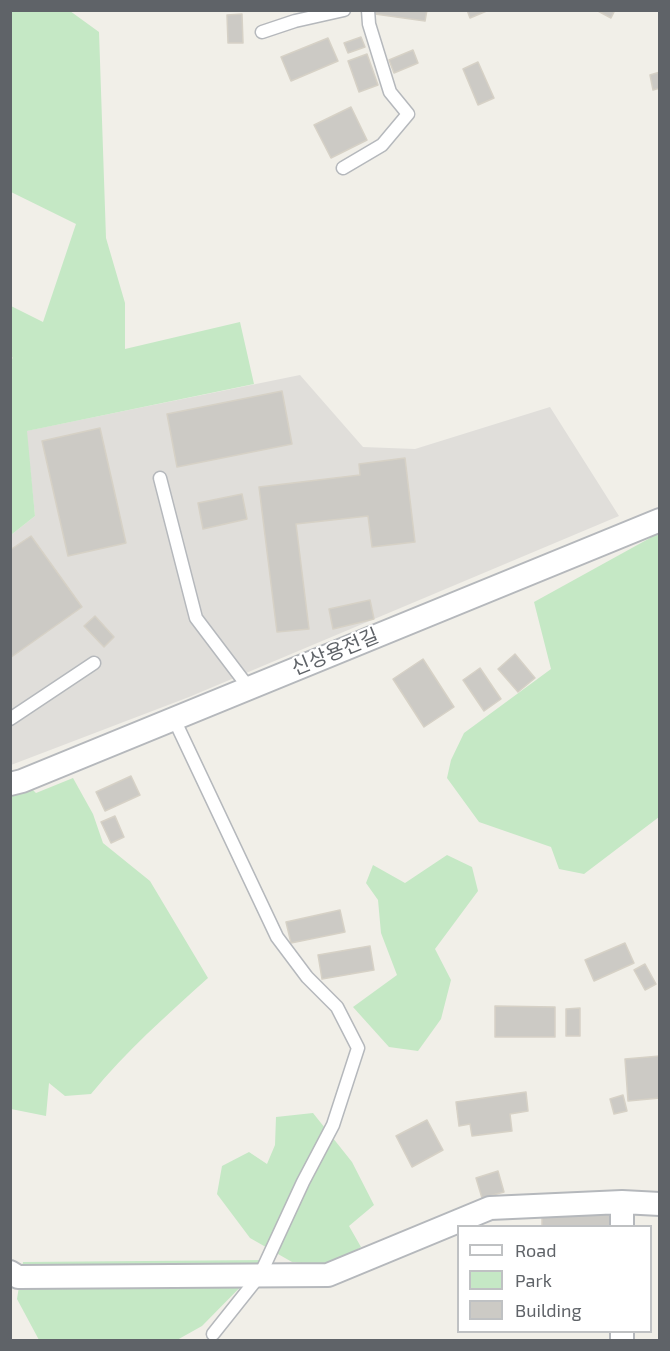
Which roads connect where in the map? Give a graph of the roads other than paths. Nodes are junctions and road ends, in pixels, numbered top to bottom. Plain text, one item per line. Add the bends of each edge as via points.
1 (344, 10) edge
2 (368, 10) edge
3 (262, 32) dead end
4 (343, 168) dead end
5 (160, 478) dead end
6 (660, 520) edge
7 (94, 663) dead end
8 (249, 688) junction
9 (10, 719) edge
10 (174, 719) junction
11 (10, 784) edge
12 (622, 1202) junction
13 (660, 1204) edge
14 (622, 1225) edge
15 (260, 1275) junction
16 (13, 1276) edge
17 (213, 1334) dead end

1 - 3 lane
2 - 4 lane via 390,92 408,114 382,145
5 - 8 lane via 196,618
6 - 8 street, 신상용전길
7 - 9 lane
8 - 10 street, 신상용전길
10 - 11 street, 신상용전길
10 - 15 lane via 277,937 307,977 337,1007 358,1048 333,1125
12 - 13 street
12 - 14 street
12 - 15 street via 490,1208 328,1275
15 - 16 street
15 - 17 lane

